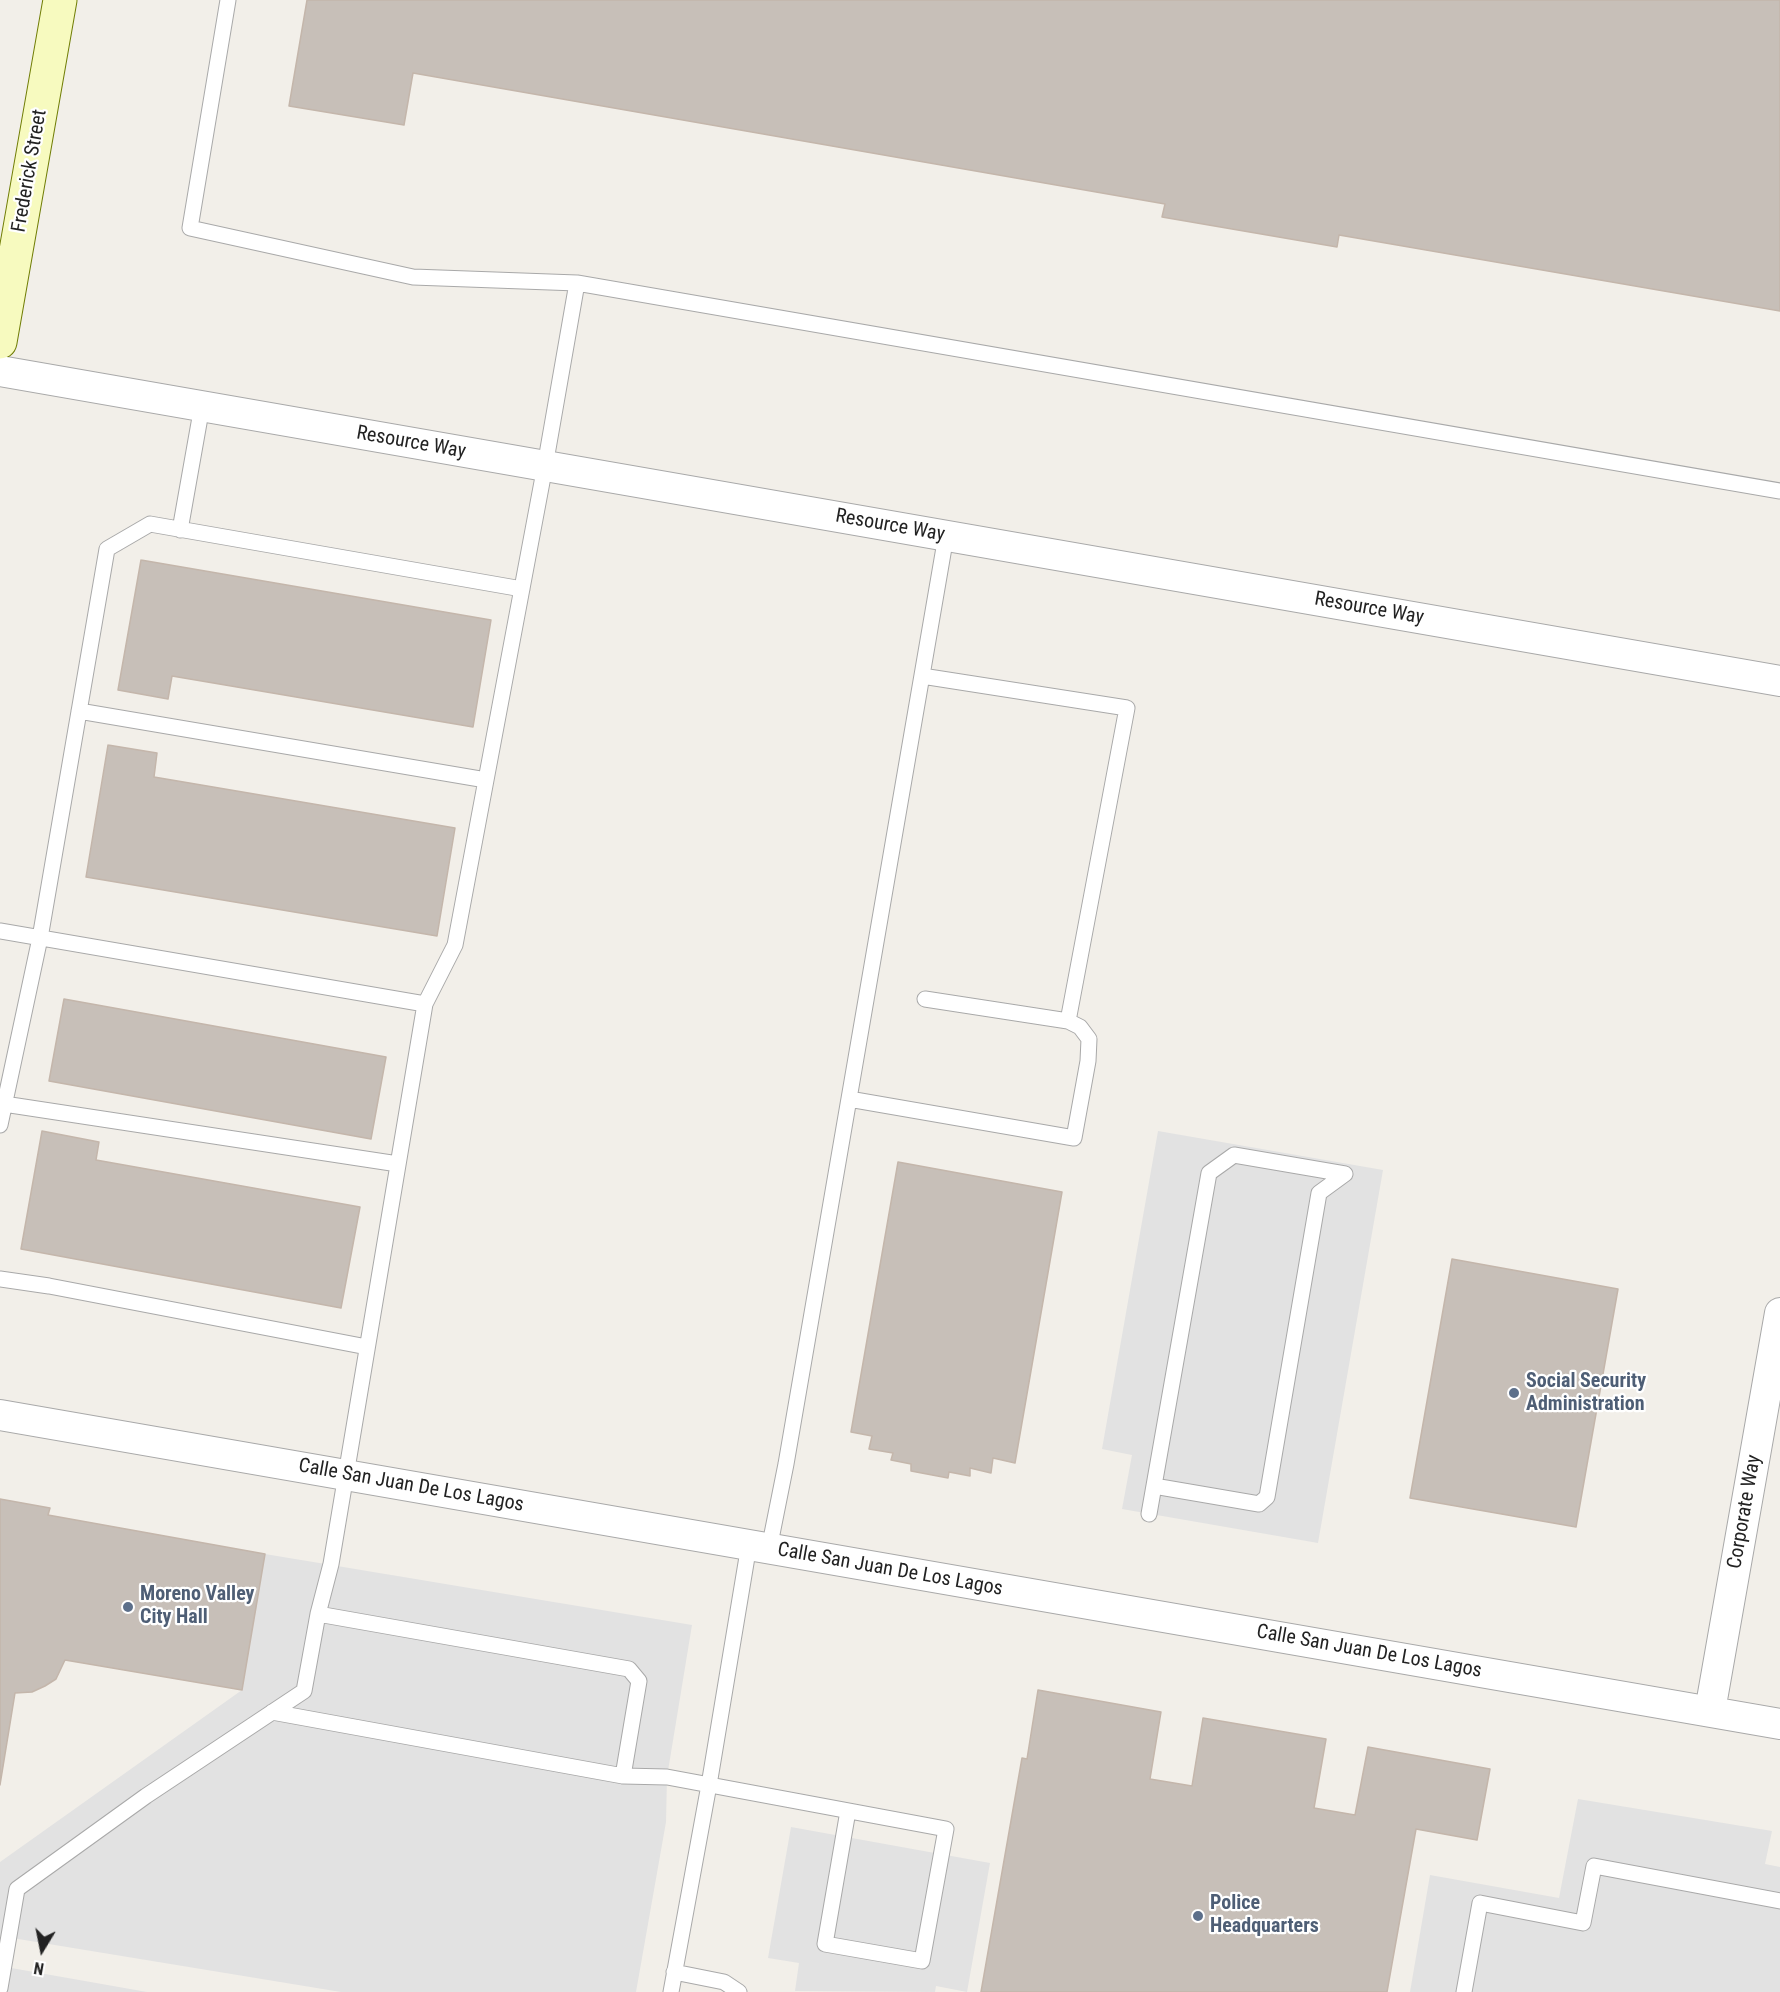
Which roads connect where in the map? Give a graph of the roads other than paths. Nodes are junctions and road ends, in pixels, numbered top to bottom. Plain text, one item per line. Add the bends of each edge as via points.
1 (60, 0) edge
2 (228, 0) edge
3 (577, 283) junction
4 (0, 342) edge
5 (0, 371) edge
6 (202, 406) junction
7 (545, 466) junction
8 (1780, 491) edge
9 (180, 530) junction
10 (946, 536) junction
11 (522, 589) junction
12 (922, 676) junction
13 (1780, 681) edge
14 (79, 711) junction
15 (486, 780) junction
16 (0, 931) edge
17 (40, 938) junction
18 (925, 999) dead end
19 (425, 1005) junction
20 (1068, 1021) junction
21 (849, 1099) junction
22 (4, 1104) junction
23 (0, 1125) edge
24 (398, 1164) junction
25 (0, 1279) edge
26 (1780, 1313) edge
27 (367, 1347) junction
28 (0, 1415) edge
29 (346, 1475) junction
30 (1154, 1486) junction
31 (1149, 1514) dead end
32 (759, 1547) junction
33 (318, 1614) junction
34 (1710, 1711) junction
35 (272, 1712) junction
36 (1780, 1724) edge
37 (623, 1776) junction
38 (709, 1785) junction
39 (848, 1811) junction
40 (1780, 1901) edge
41 (674, 1972) junction
42 (0, 1988) edge
43 (671, 1992) edge
44 (739, 1992) edge
45 (1464, 1992) edge

1 - 4 main road, Frederick Street
2 - 3 lane via 190,228 413,277
3 - 7 lane
3 - 8 lane
5 - 6 street, Resource Way
6 - 7 street, Resource Way
6 - 9 lane
7 - 10 street, Resource Way
7 - 11 lane
9 - 11 lane
9 - 14 lane via 150,524 106,549
10 - 12 lane
10 - 13 street, Resource Way
11 - 15 lane
12 - 20 lane via 1127,708
12 - 21 lane
14 - 15 lane
14 - 17 lane
15 - 19 lane via 455,945
16 - 17 lane
17 - 19 lane
17 - 22 lane
18 - 20 lane
19 - 24 lane
20 - 21 lane via 1080,1027 1089,1039 1074,1138
21 - 32 lane via 786,1464
22 - 23 lane
22 - 24 lane
24 - 27 lane
25 - 27 lane
26 - 34 street, Corporate Way
27 - 29 lane
28 - 29 street, Calle San Juan De Los Lagos
29 - 32 street, Calle San Juan De Los Lagos
29 - 33 lane
30 - 30 lane via 1209,1173 1234,1155 1345,1174 1319,1193 1267,1497 1259,1504
30 - 31 lane
32 - 34 street, Calle San Juan De Los Lagos
32 - 38 lane
33 - 35 lane via 304,1690
33 - 37 lane via 629,1669 639,1682
34 - 36 street, Calle San Juan De Los Lagos
35 - 37 lane
35 - 42 lane via 17,1889
37 - 38 lane via 667,1777
38 - 39 lane
38 - 41 lane
39 - 39 lane via 946,1829 922,1961 825,1944
40 - 45 lane via 1594,1866 1583,1923 1480,1904
41 - 43 lane
41 - 44 lane via 724,1982

